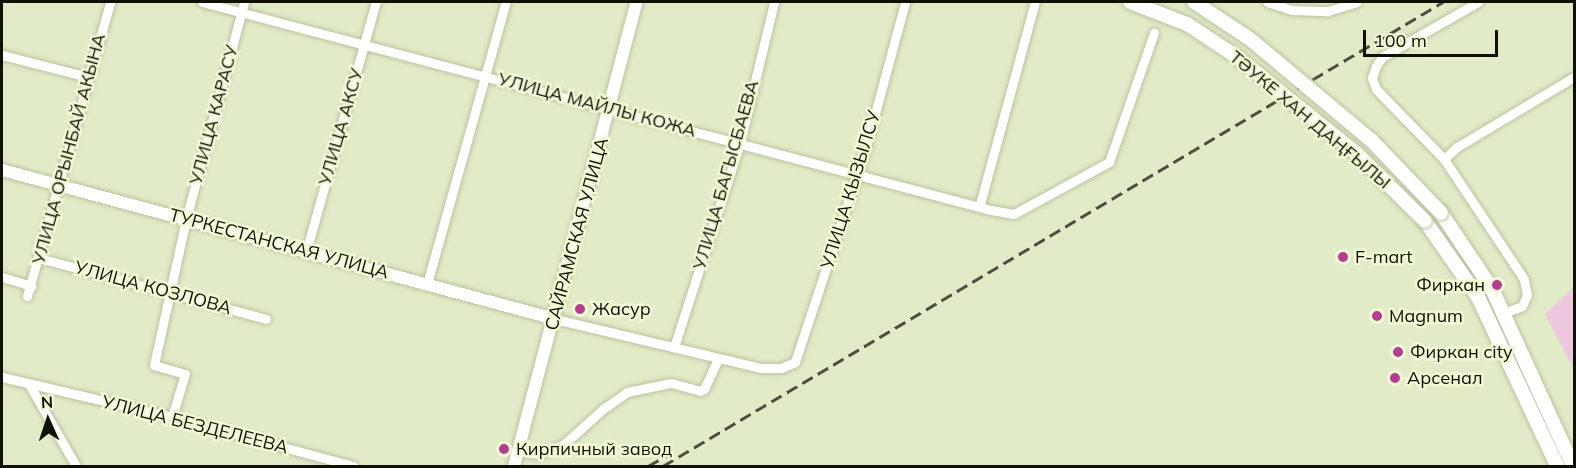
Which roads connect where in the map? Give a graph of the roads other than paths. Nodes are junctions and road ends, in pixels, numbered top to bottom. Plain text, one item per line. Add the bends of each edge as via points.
1 (110, 2) edge
2 (202, 2) edge
3 (244, 2) edge
4 (376, 2) edge
5 (506, 2) edge
6 (637, 2) edge
7 (774, 2) edge
8 (905, 2) edge
9 (1035, 2) edge
10 (1130, 2) edge
11 (1194, 2) edge
12 (1267, 2) edge
13 (1357, 2) edge
14 (1479, 2) edge
15 (242, 12) junction
16 (1154, 33) dead end
17 (364, 44) junction
18 (2, 55) edge
19 (486, 76) junction
20 (88, 77) junction
21 (1575, 77) edge
22 (610, 109) junction
23 (740, 143) junction
24 (1444, 159) junction
25 (2, 170) edge
26 (857, 174) junction
27 (58, 185) junction
28 (980, 204) dead end
29 (186, 219) junction
30 (306, 252) junction
31 (39, 258) junction
32 (2, 277) edge
33 (427, 284) junction
34 (32, 286) junction
35 (168, 293) junction
36 (27, 296) dead end
37 (1503, 313) junction
38 (266, 319) dead end
39 (555, 319) junction
40 (674, 348) junction
41 (718, 359) junction
42 (2, 377) edge
43 (30, 386) junction
44 (172, 417) junction
45 (519, 451) junction
46 (76, 466) edge
47 (353, 466) edge
48 (514, 466) edge
49 (1557, 466) edge
50 (1573, 466) edge

1 - 20 street, УЛИЦА ОРЫНБАЙ АКЫНА
2 - 15 street, УЛИЦА МАЙЛЫ КОЖА
3 - 15 street, УЛИЦА КАРАСУ
4 - 17 street, УЛИЦА АКСУ
5 - 19 street
6 - 22 street, САЙРАМСКАЯ УЛИЦА
7 - 23 street, УЛИЦА БАГЫСБАЕВА
8 - 26 street, УЛИЦА КЫЗЫЛСУ
9 - 28 street
10 - 49 main road, ТӘУКЕ ХАН ДАҢҒЫЛЫ, bridge via 1187,24 1237,57 1357,154 1425,221 1478,297
11 - 37 main road, ТӘУКЕ ХАН ДАҢҒЫЛЫ, bridge via 1250,39 1371,140 1441,213 1492,289
12 - 13 street via 1292,10 1328,11
14 - 24 street via 1382,57 1372,78 1376,89
15 - 17 street, УЛИЦА МАЙЛЫ КОЖА
15 - 29 street, УЛИЦА КАРАСУ
16 - 26 street, УЛИЦА МАЙЛЫ КОЖА via 1109,162 1014,214
17 - 19 street, УЛИЦА МАЙЛЫ КОЖА
17 - 30 street, УЛИЦА АКСУ
18 - 20 street
19 - 22 street, УЛИЦА МАЙЛЫ КОЖА
19 - 33 street
20 - 27 street, УЛИЦА ОРЫНБАЙ АКЫНА
21 - 24 street via 1457,147
22 - 23 street, УЛИЦА МАЙЛЫ КОЖА
22 - 39 street, САЙРАМСКАЯ УЛИЦА
23 - 26 street, УЛИЦА МАЙЛЫ КОЖА
23 - 40 street, УЛИЦА БАГЫСБАЕВА
24 - 37 street via 1524,279 1527,295 1522,306
25 - 27 street, ТУРКЕСТАНСКАЯ УЛИЦА
26 - 41 street, УЛИЦА КЫЗЫЛСУ via 795,362 781,368 760,368
27 - 29 street, ТУРКЕСТАНСКАЯ УЛИЦА
27 - 31 street, УЛИЦА ОРЫНБАЙ АКЫНА
29 - 30 street, ТУРКЕСТАНСКАЯ УЛИЦА
29 - 35 street, УЛИЦА КАРАСУ
30 - 33 street, ТУРКЕСТАНСКАЯ УЛИЦА
31 - 34 street, УЛИЦА ОРЫНБАЙ АКЫНА
31 - 35 street, УЛИЦА КОЗЛОВА
32 - 34 street
33 - 39 street, ТУРКЕСТАНСКАЯ УЛИЦА
34 - 36 street, УЛИЦА ОРЫНБАЙ АКЫНА
35 - 38 street, УЛИЦА КОЗЛОВА
35 - 44 street, УЛИЦА КАРАСУ via 154,365 185,374
37 - 50 main road, ТӘУКЕ ХАН ДАҢҒЫЛЫ
39 - 40 street
39 - 45 street, САЙРАМСКАЯ УЛИЦА
40 - 41 street
41 - 45 street via 700,392 671,383 627,392 563,445 539,454
42 - 43 street, УЛИЦА БЕЗДЕЛЕЕВА
43 - 44 street, УЛИЦА БЕЗДЕЛЕЕВА
43 - 46 street
44 - 47 street, УЛИЦА БЕЗДЕЛЕЕВА
45 - 48 street, САЙРАМСКАЯ УЛИЦА

